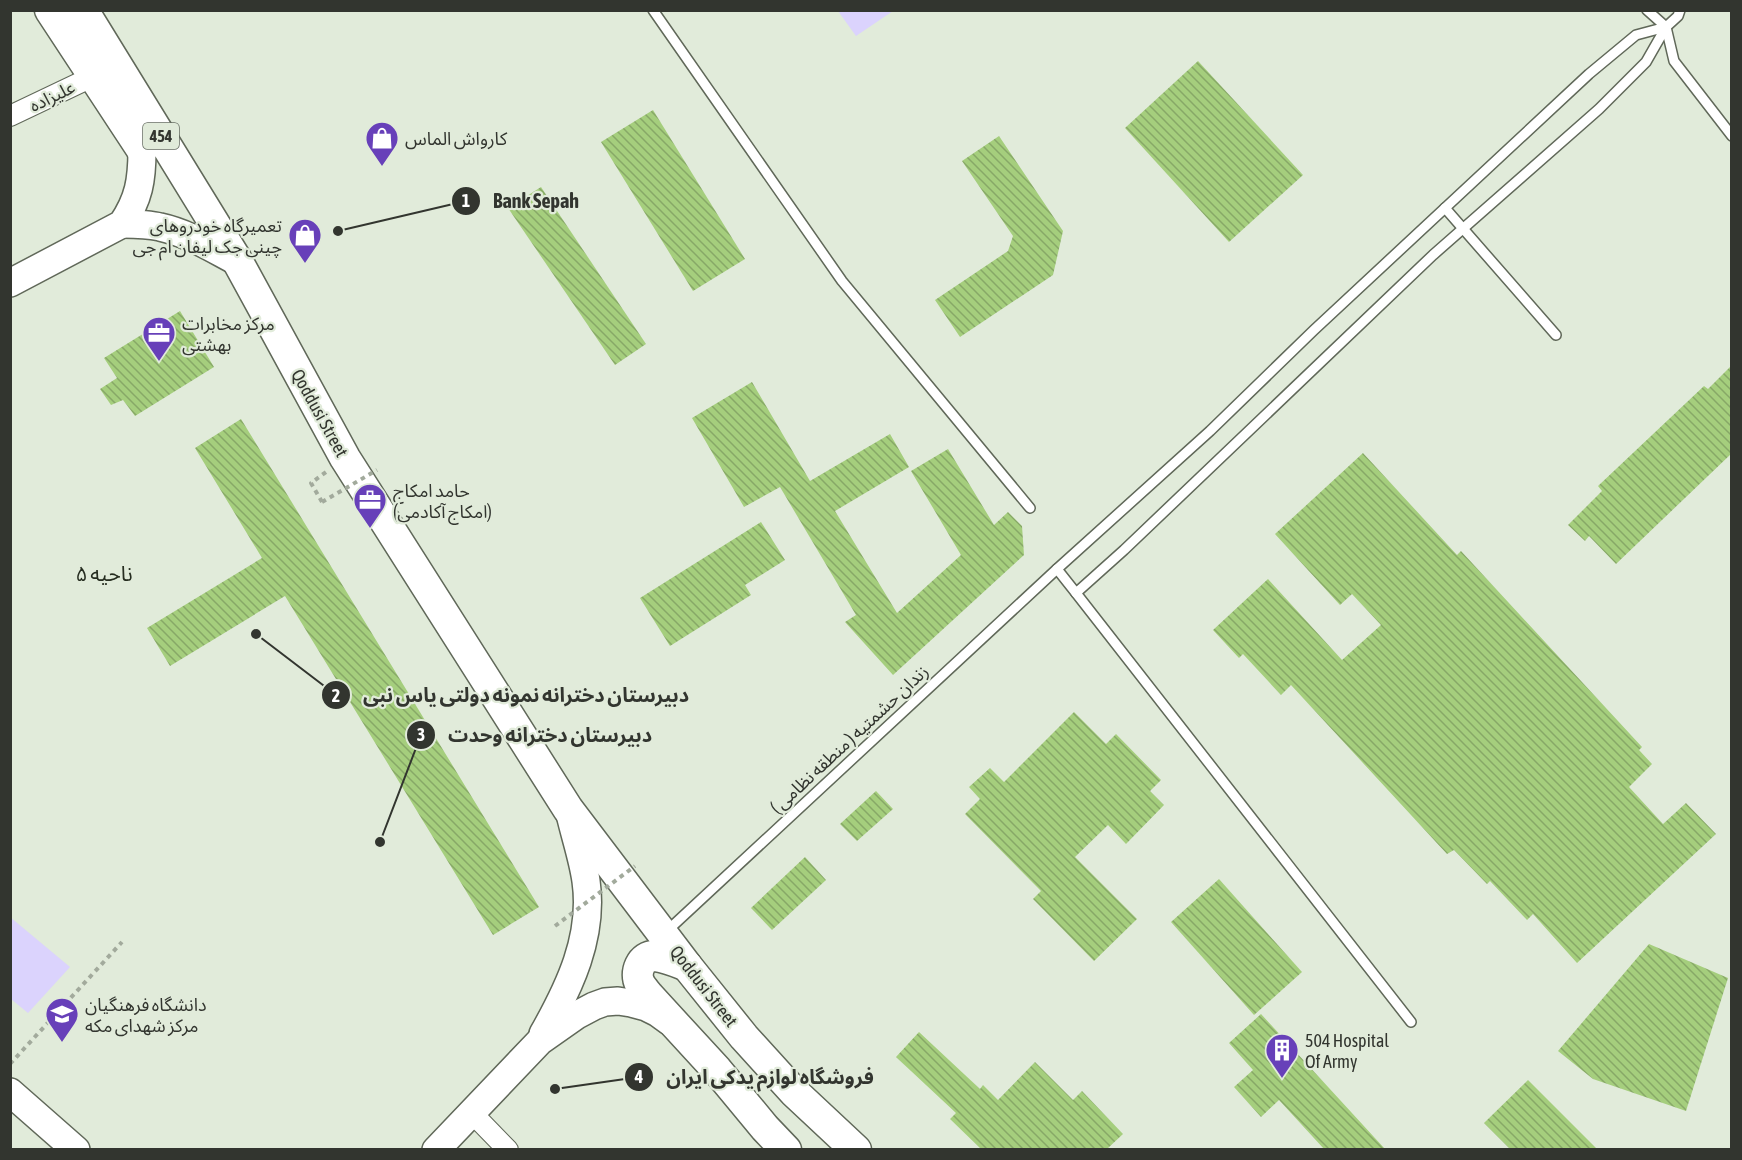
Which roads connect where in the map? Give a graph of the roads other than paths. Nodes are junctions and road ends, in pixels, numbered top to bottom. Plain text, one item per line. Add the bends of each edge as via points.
1 (50, 10) edge
2 (653, 10) edge
3 (1647, 10) edge
4 (1680, 10) edge
5 (86, 13) edge
6 (1665, 27) junction
7 (94, 76) junction
8 (10, 116) edge
9 (1731, 136) edge
10 (142, 150) joint
11 (1445, 208) junction
12 (122, 224) junction
13 (1463, 229) junction
14 (238, 262) junction
15 (10, 283) edge
16 (1556, 334) dead end
17 (1030, 508) dead end
18 (1057, 569) junction
19 (1076, 593) junction
20 (568, 809) junction
21 (663, 934) junction
22 (687, 966) junction
23 (1411, 1022) dead end
24 (679, 1029) junction
25 (540, 1041) junction
26 (10, 1092) edge
27 (472, 1113) junction
28 (76, 1149) edge
29 (436, 1149) edge
30 (508, 1149) edge
31 (786, 1149) edge
32 (856, 1149) edge

1 - 7 main road, 454
2 - 17 lane via 842,280
3 - 6 lane
4 - 6 lane
5 - 14 main road, Qoddusi Street / 454
6 - 9 lane via 1674,61
6 - 11 lane, زندان حشمتیه ( منطقه نظامی ) via 1636,35
6 - 13 lane via 1646,62 1599,109
7 - 8 street, علیزاده
7 - 10 main road, 454
10 - 12 main road via 139,191
11 - 13 lane
11 - 18 lane, زندان حشمتیه ( منطقه نظامی )
12 - 14 main road via 159,226
12 - 15 main road
13 - 16 lane
13 - 19 lane
14 - 20 main road, Qoddusi Street / 454 via 345,458
18 - 19 lane
18 - 21 lane, زندان حشمتیه ( منطقه نظامی )
19 - 23 lane
20 - 21 main road, Qoddusi Street / 454
20 - 25 main road, Qoddusi Street / 454 via 586,883 584,940 570,983
21 - 22 main road, Qoddusi Street / 454
22 - 24 main road via 652,955 640,964 638,973 639,982
22 - 32 main road, Qoddusi Street / 454 via 794,1092
24 - 25 main road via 646,1007 605,1002 577,1015
24 - 31 main road
25 - 27 main road
26 - 28 main road
27 - 29 main road
27 - 30 street

